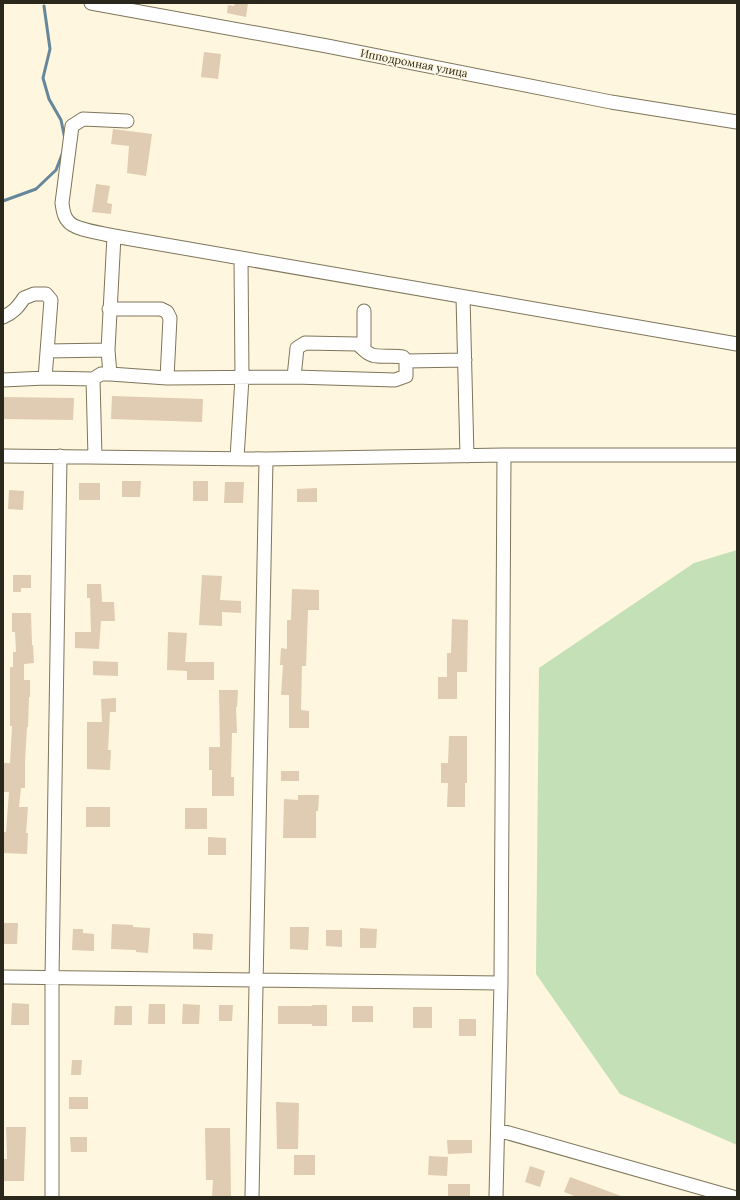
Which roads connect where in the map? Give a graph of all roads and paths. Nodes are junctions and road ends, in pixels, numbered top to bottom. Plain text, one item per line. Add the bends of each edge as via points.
1 (91, 3) edge
2 (127, 121) dead end
3 (737, 122) edge
4 (114, 236) junction
5 (241, 258) junction
6 (463, 297) junction
7 (109, 309) junction
8 (364, 311) dead end
9 (3, 317) edge
10 (737, 344) edge
11 (364, 348) junction
12 (108, 350) junction
13 (47, 351) junction
14 (465, 360) junction
15 (406, 361) junction
16 (110, 374) junction
17 (294, 377) junction
18 (45, 378) junction
19 (167, 378) junction
20 (242, 378) junction
21 (93, 379) junction
22 (3, 380) edge
23 (504, 455) junction
24 (737, 455) edge
25 (3, 456) edge
26 (60, 456) junction
27 (467, 456) junction
28 (95, 457) junction
29 (237, 458) junction
30 (266, 459) junction
31 (3, 977) edge
32 (52, 978) junction
33 (257, 980) junction
34 (501, 983) junction
35 (498, 1130) junction
36 (52, 1197) edge
37 (252, 1197) edge
38 (496, 1197) edge
39 (733, 1197) edge

1 - 3 street, Ипподромная улица via 328,46 611,102
2 - 4 street via 83,119 72,126 62,203 64,215 73,226
4 - 5 street
4 - 7 street
5 - 6 street
5 - 20 street
6 - 10 street
6 - 14 street
7 - 12 street
7 - 19 street via 161,309 167,312 170,318
8 - 11 street
9 - 13 street via 10,315 24,298 34,294 46,294 51,300
11 - 15 street via 368,354 374,356 403,357
11 - 17 street via 357,344 305,343 297,348
12 - 13 street
12 - 16 street
13 - 18 street
14 - 15 street
14 - 27 street
15 - 17 street via 406,376 395,380
16 - 19 street
16 - 21 street via 101,374
17 - 20 street
18 - 21 street
18 - 22 street
19 - 20 street
20 - 29 street
21 - 28 street
23 - 24 street
23 - 27 street
23 - 34 street
25 - 26 street
26 - 28 street
26 - 32 street
27 - 30 street
28 - 29 street
29 - 30 street
30 - 33 street
31 - 32 street
32 - 33 street
32 - 36 street
33 - 34 street
33 - 37 street
34 - 35 street
35 - 38 street
35 - 39 street

